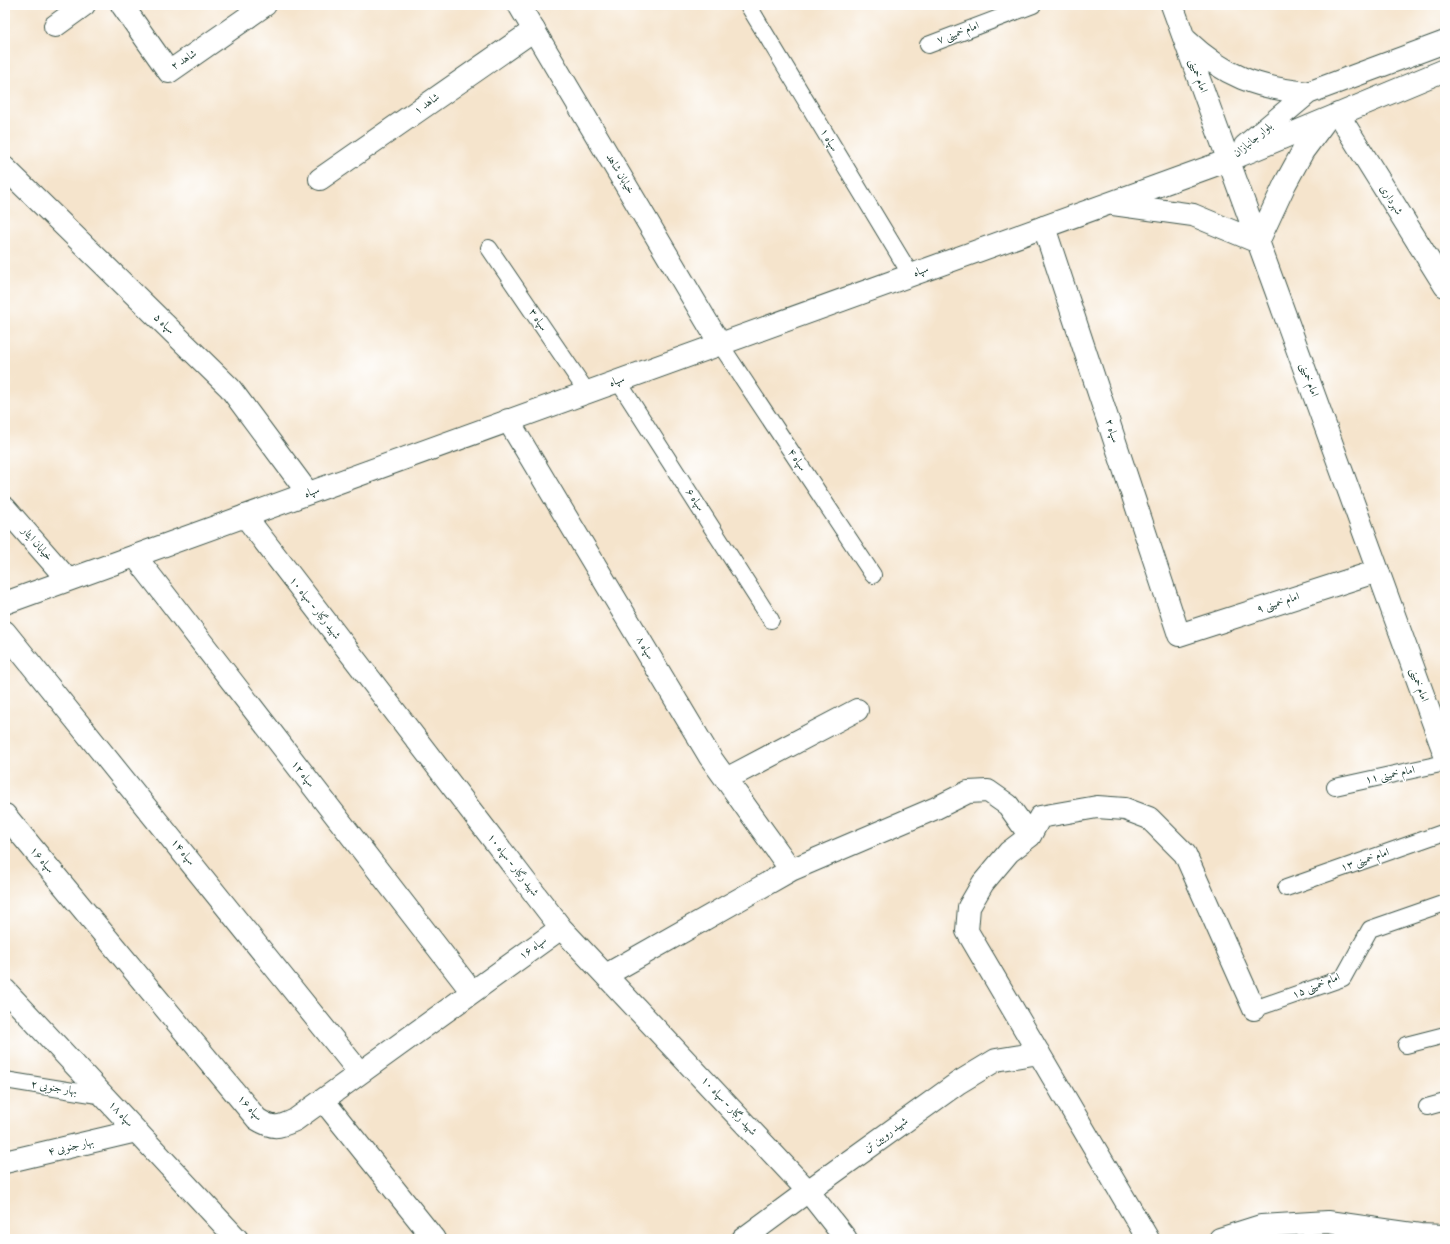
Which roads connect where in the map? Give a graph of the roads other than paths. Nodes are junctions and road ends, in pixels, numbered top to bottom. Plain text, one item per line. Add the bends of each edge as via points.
1 (84, 5) edge
2 (122, 5) edge
3 (265, 5) edge
4 (519, 5) edge
5 (748, 5) edge
6 (1033, 5) edge
7 (1172, 5) edge
8 (55, 26) dead end
9 (534, 30) junction
10 (1184, 38) junction
11 (1445, 42) edge
12 (928, 45) dead end
13 (1445, 70) edge
14 (1308, 93) junction
15 (1332, 117) junction
16 (1228, 160) junction
17 (5, 168) edge
18 (320, 179) dead end
19 (1110, 203) junction
20 (1044, 227) junction
21 (1258, 242) junction
22 (489, 248) dead end
23 (911, 275) junction
24 (1445, 286) edge
25 (720, 344) junction
26 (618, 381) junction
27 (587, 392) junction
28 (508, 420) junction
29 (308, 493) junction
30 (5, 508) edge
31 (245, 516) junction
32 (135, 556) junction
33 (1378, 571) junction
34 (873, 575) dead end
35 (68, 580) junction
36 (5, 603) edge
37 (771, 620) dead end
38 (5, 632) edge
39 (1179, 635) joint
40 (857, 710) dead end
41 (1445, 755) edge
42 (1445, 763) edge
43 (726, 779) junction
44 (1335, 787) dead end
45 (5, 815) edge
46 (1445, 832) edge
47 (1030, 836) junction
48 (791, 870) junction
49 (1286, 888) dead end
50 (1445, 903) edge
51 (561, 928) junction
52 (606, 975) junction
53 (5, 990) edge
54 (472, 992) junction
55 (1254, 1009) joint
56 (1445, 1035) edge
57 (1406, 1045) dead end
58 (1039, 1053) junction
59 (360, 1073) junction
60 (5, 1080) edge
61 (104, 1096) junction
62 (323, 1100) junction
63 (1445, 1102) edge
64 (1427, 1107) dead end
65 (136, 1131) junction
66 (5, 1162) edge
67 (808, 1190) junction
68 (1445, 1236) edge
69 (236, 1239) edge
70 (434, 1239) edge
71 (743, 1239) edge
72 (846, 1239) edge
73 (1148, 1239) edge
74 (1220, 1239) edge

1 - 8 street
2 - 3 street, شاهد ۲ via 169,72
4 - 9 street, خیابان شاهد
5 - 23 lane, سپاه ۱
6 - 12 lane, امام خمینی ۷
7 - 10 street, امام خمینی
9 - 18 street, شاهد ۱
9 - 25 street, خیابان شاهد
10 - 14 street via 1201,54 1240,78 1262,86
10 - 16 street, امام خمینی
11 - 14 street, بلوار جانبازان
13 - 15 street, بلوار جانبازان
14 - 16 street, بلوار جانبازان
15 - 16 street, بلوار جانبازان
15 - 21 street via 1303,151
15 - 24 street, شهرداری
16 - 19 street, سپاه
16 - 21 street, امام خمینی
17 - 29 street, سپاه ۵ via 230,388
19 - 20 street, سپاه
19 - 21 street via 1193,215
20 - 23 street, سپاه
20 - 39 street, سپاه ۲
21 - 33 street, امام خمینی
22 - 27 lane, سپاه ۳
23 - 25 street, سپاه
25 - 26 street, سپاه
25 - 34 lane, سپاه ۴
26 - 27 street, سپاه
26 - 37 lane, سپاه ۶
27 - 28 street, سپاه
28 - 29 street, سپاه
28 - 43 street, سپاه ۸ via 710,757
29 - 31 street, سپاه
30 - 35 street, خیابان ایثار
31 - 32 street, سپاه
31 - 51 street, شهید رگبار - سپاه ۱۰
32 - 35 street, سپاه
32 - 54 street, سپاه ۱۲
33 - 39 street, امام خمینی ۹
33 - 41 street, امام خمینی
35 - 36 street, سپاه
38 - 59 street, سپاه ۱۴
40 - 43 street
42 - 44 lane, امام خمینی ۱۱
43 - 48 street, سپاه ۸
45 - 62 street, سپاه ۱۶ via 257,1119 268,1126 282,1127
46 - 49 lane, امام خمینی ۱۳
47 - 48 street via 1008,805 988,791 968,792
47 - 55 street via 1040,817 1097,807 1125,809 1148,818 1185,854
47 - 58 street via 1009,852 983,883 969,907 967,931
48 - 52 street
50 - 55 lane, امام خمینی ۱۵ via 1370,929 1343,978
51 - 52 street, شهید رگبار - سپاه ۱۰
51 - 54 street, سپاه ۱۶
52 - 67 street, شهید رگبار - سپاه ۱۰
53 - 61 street, سپاه ۱۸
54 - 59 street, سپاه ۱۶
56 - 57 lane
58 - 67 street, شهید رویین تن via 996,1060 958,1083
58 - 73 street
59 - 62 street, سپاه ۱۶
60 - 61 lane, بهار جنوبی ۲
61 - 65 street, سپاه ۱۸
62 - 70 street
63 - 64 lane
65 - 66 street, بهار جنوبی ۴
65 - 69 street, سپاه ۱۸
67 - 71 street, شهید رویین تن
67 - 72 street, شهید رگبار - سپاه ۱۰
68 - 74 street via 1328,1222 1261,1226

